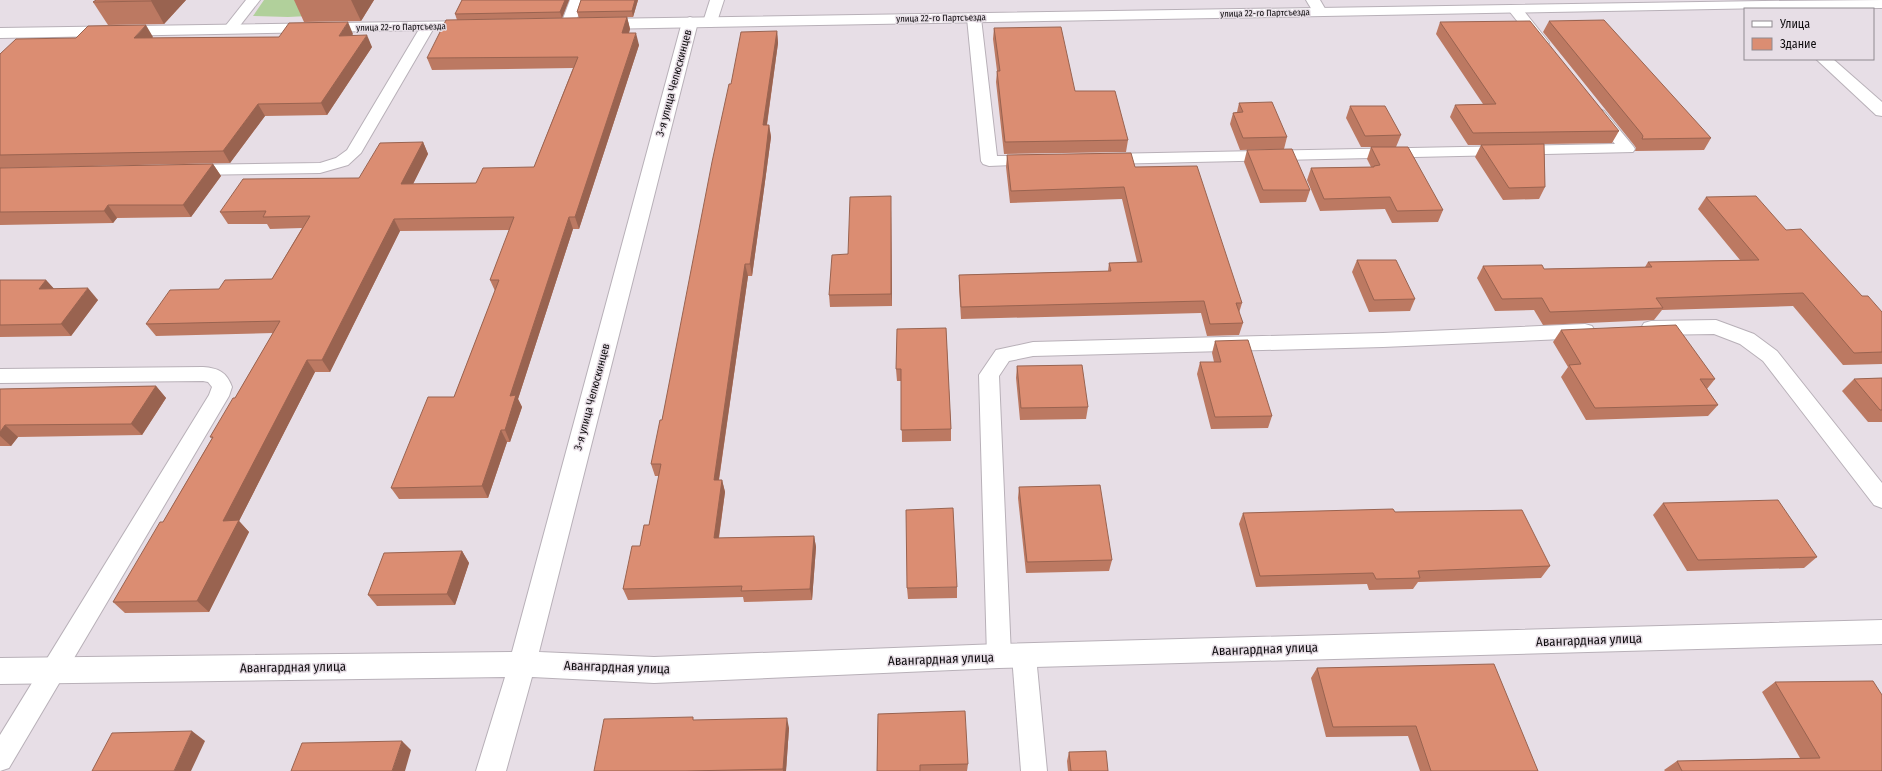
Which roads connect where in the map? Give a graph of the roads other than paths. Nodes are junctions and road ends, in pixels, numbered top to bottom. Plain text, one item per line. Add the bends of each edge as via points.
1 (253, 0) edge
2 (577, 0) edge
3 (717, 0) edge
4 (1882, 4) edge
5 (1763, 5) edge
6 (1317, 6) edge
7 (1515, 9) junction
8 (974, 18) junction
9 (700, 22) junction
10 (552, 24) edge
11 (568, 24) junction
12 (490, 25) edge
13 (428, 26) junction
14 (230, 29) junction
15 (0, 33) edge
16 (1549, 52) edge
17 (1825, 60) edge
18 (1588, 101) edge
19 (1882, 111) edge
20 (1045, 160) edge
21 (1093, 160) edge
22 (172, 171) edge
23 (1635, 329) edge
24 (1603, 331) edge
25 (0, 376) edge
26 (1882, 499) edge
27 (1882, 632) edge
28 (1012, 656) junction
29 (522, 664) junction
30 (54, 670) junction
31 (0, 671) edge
32 (0, 759) edge
33 (492, 771) edge
34 (1034, 771) edge

1 - 14 lane
2 - 11 lane
3 - 9 street, 3-я улица Челюскинцев
4 - 5 street, улица 22-го Партсъезда
5 - 7 street, улица 22-го Партсъезда
6 - 7 street, улица 22-го Партсъезда
6 - 8 street, улица 22-го Партсъезда
7 - 16 lane
8 - 9 street, улица 22-го Партсъезда
8 - 20 lane via 989,161
9 - 11 street, улица 22-го Партсъезда
9 - 29 street, 3-я улица Челюскинцев
10 - 11 street, улица 22-го Партсъезда
12 - 13 street, улица 22-го Партсъезда
13 - 14 street, улица 22-го Партсъезда
13 - 22 lane via 353,153 340,164 320,168
14 - 15 street, улица 22-го Партсъезда
17 - 19 street
18 - 21 lane via 1627,150
23 - 26 lane via 1716,327 1747,339 1770,356
24 - 28 lane via 1383,340 1033,349 1003,355 989,375
25 - 30 lane via 203,374 214,375 220,380 222,387 219,396
27 - 28 street, Авангардная улица
28 - 29 street, Авангардная улица via 654,670
28 - 34 lane
29 - 30 street, Авангардная улица
29 - 33 street, 3-я улица Челюскинцев
30 - 31 street, Авангардная улица
30 - 32 lane

